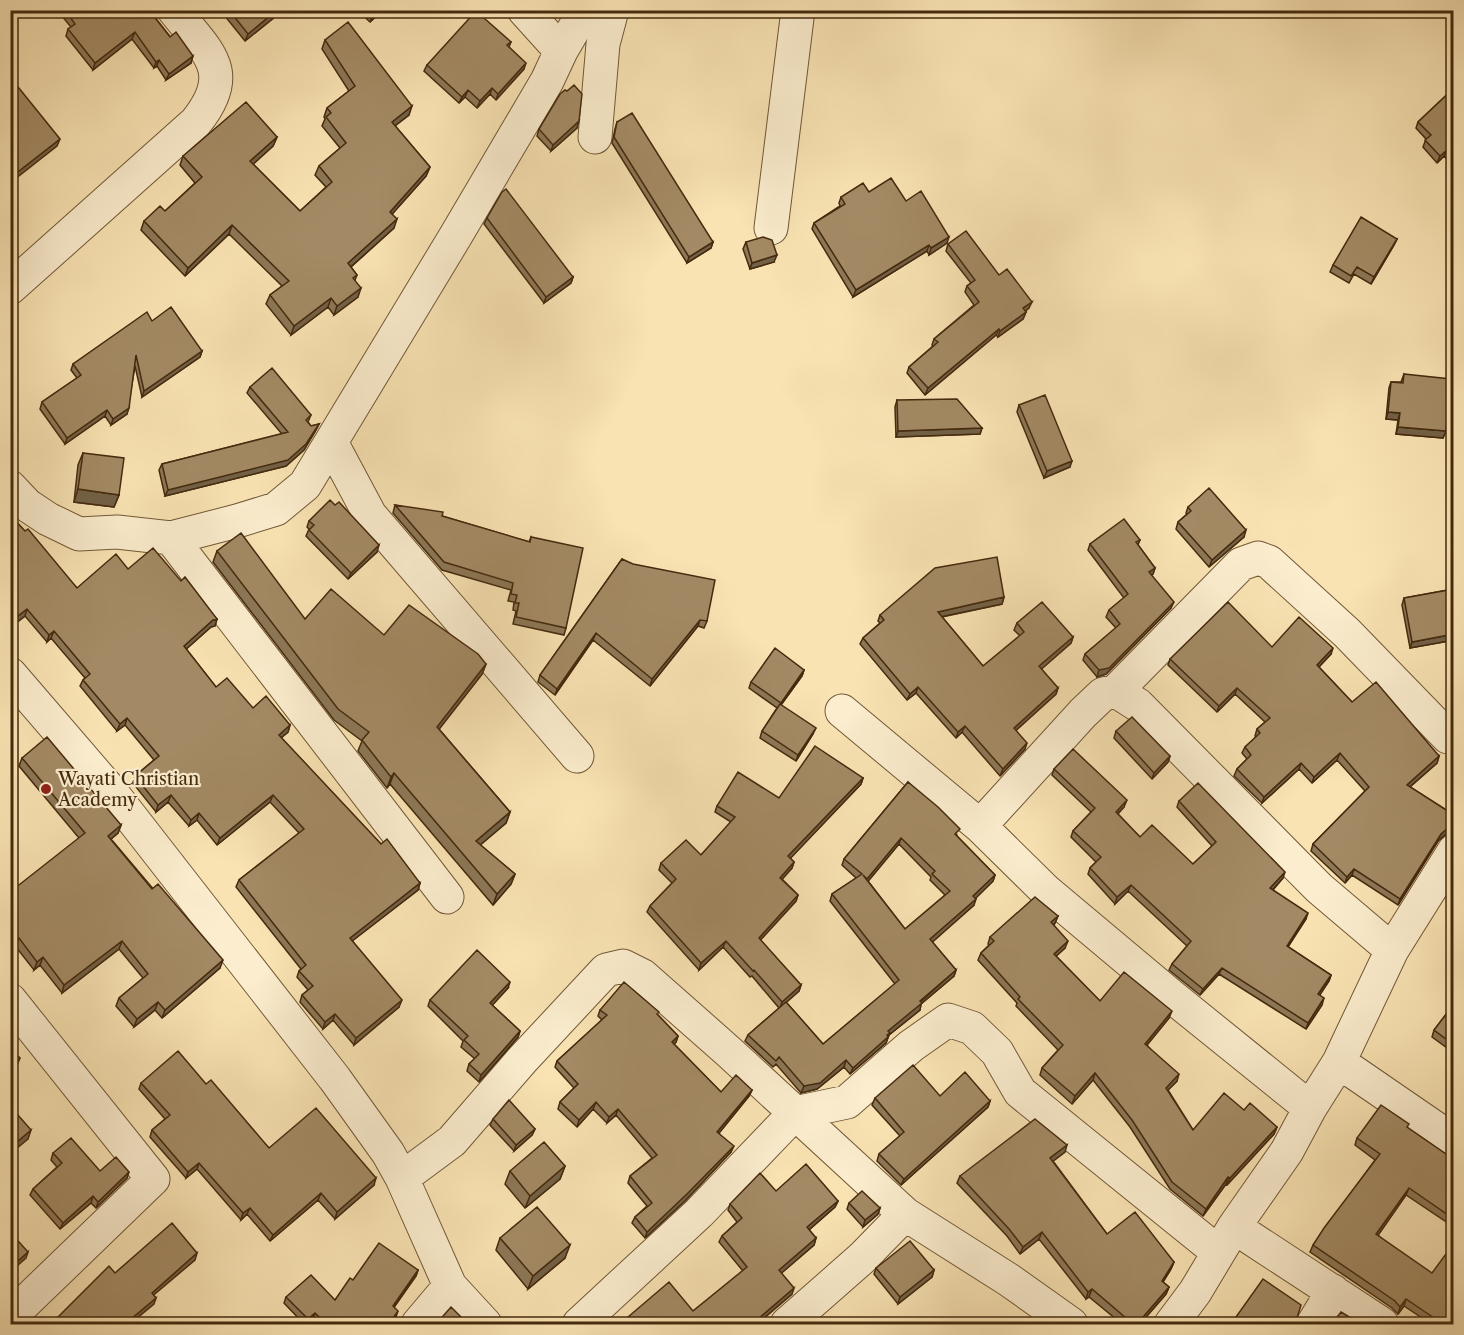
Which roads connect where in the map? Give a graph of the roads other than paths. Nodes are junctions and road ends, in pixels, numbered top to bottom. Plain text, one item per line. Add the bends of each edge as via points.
1 (174, 10) edge
2 (524, 10) edge
3 (585, 10) edge
4 (612, 10) edge
5 (798, 10) edge
6 (561, 51) junction
7 (595, 137) dead end
8 (771, 228) dead end
9 (14, 277) edge
10 (331, 442) junction
11 (10, 487) edge
12 (171, 538) junction
13 (10, 674) edge
14 (1116, 691) junction
15 (842, 711) dead end
16 (1452, 735) edge
17 (577, 756) dead end
18 (980, 826) junction
19 (1454, 851) edge
20 (447, 897) dead end
21 (1392, 950) junction
22 (10, 1000) edge
23 (1338, 1062) junction
24 (1310, 1108) junction
25 (795, 1113) junction
26 (1454, 1141) edge
27 (402, 1178) junction
28 (905, 1214) junction
29 (1226, 1240) junction
30 (450, 1286) junction
31 (1333, 1292) junction
32 (10, 1317) edge
33 (418, 1324) edge
34 (485, 1324) edge
35 (579, 1324) edge
36 (787, 1324) edge
37 (1071, 1324) edge
38 (1171, 1324) edge
39 (1313, 1324) edge
40 (1382, 1324) edge

1 - 9 street via 214,61 217,82 210,105 196,122
2 - 6 street
3 - 6 street
4 - 7 street via 603,44
5 - 8 street
6 - 10 street via 547,81
10 - 12 street via 305,485 276,509
10 - 17 street via 370,515
11 - 12 street via 27,505 80,534 117,532
12 - 20 street
13 - 27 street via 109,789 328,1070
14 - 16 street via 1241,564 1258,558 1269,562 1347,633
14 - 18 street via 1103,694 1083,713
14 - 21 street via 1138,705 1319,888
15 - 18 street
18 - 24 street via 1046,891
19 - 21 street
21 - 23 street
22 - 32 street via 153,1179
23 - 24 street
23 - 26 street
24 - 29 street via 1287,1151
25 - 27 street via 643,975 623,966 606,970 452,1140
25 - 28 street
25 - 29 street via 847,1102 911,1046 948,1020 972,1028 997,1052 1020,1092
25 - 35 street via 699,1213
27 - 30 street
28 - 36 street
28 - 37 street
29 - 31 street
29 - 38 street
30 - 33 street
30 - 34 street
31 - 39 street
31 - 40 street

